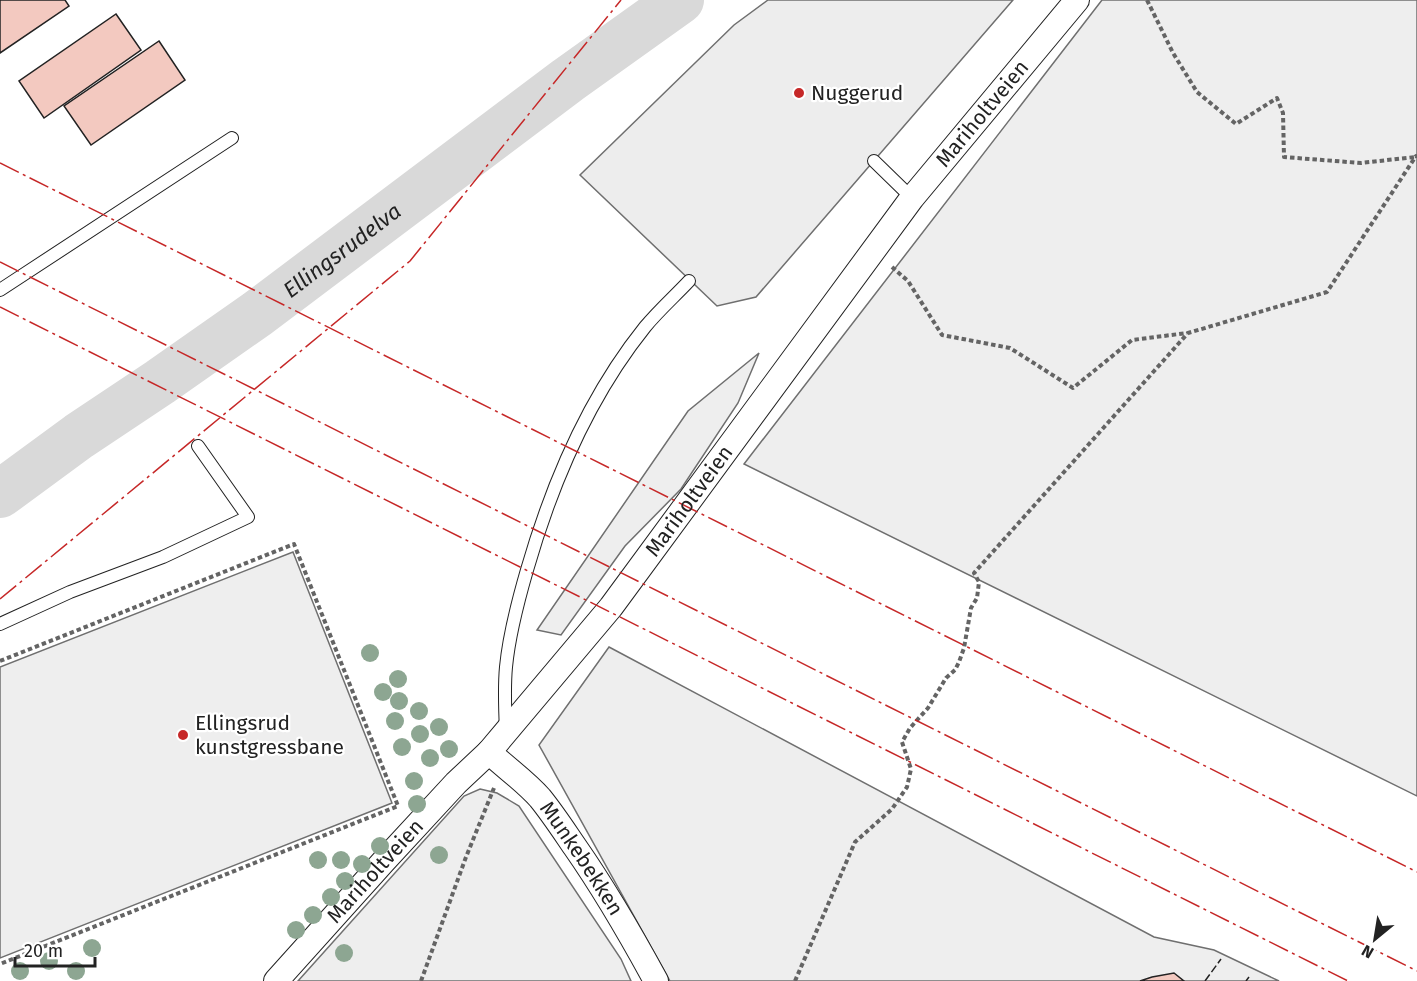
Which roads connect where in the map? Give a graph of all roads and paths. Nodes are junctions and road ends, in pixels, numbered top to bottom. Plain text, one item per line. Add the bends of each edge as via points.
1 (1077, 0) edge
2 (1147, 0) edge
3 (232, 138) dead end
4 (1416, 157) edge
5 (874, 161) dead end
6 (912, 198) junction
7 (874, 249) junction
8 (690, 281) dead end
9 (0, 290) edge
10 (1188, 333) junction
11 (198, 446) dead end
12 (0, 624) edge
13 (0, 661) edge
14 (506, 732) junction
15 (496, 759) junction
16 (0, 964) edge
17 (276, 981) edge
18 (421, 981) edge
19 (656, 981) edge
20 (795, 981) edge

1 - 6 street, Mariholtveien
2 - 4 path via 1197,92 1236,124 1277,98 1282,113 1284,157 1361,163
3 - 9 lane
4 - 10 path via 1327,292
5 - 6 lane
6 - 7 street, Mariholtveien
7 - 10 path via 908,281 942,335 1010,348 1073,388 1132,340
7 - 14 street, Mariholtveien via 611,607
8 - 14 lane via 646,326 606,382 550,497 510,640
10 - 20 path via 974,573 979,582 959,662 902,742 910,769 907,787 892,809 855,842
11 - 12 lane via 248,517 163,558 70,592
13 - 16 path via 294,544 398,806
14 - 15 street, Mariholtveien
15 - 17 street, Mariholtveien via 456,783
15 - 18 path
15 - 19 street, Munkebekken via 540,798 564,831 600,882

